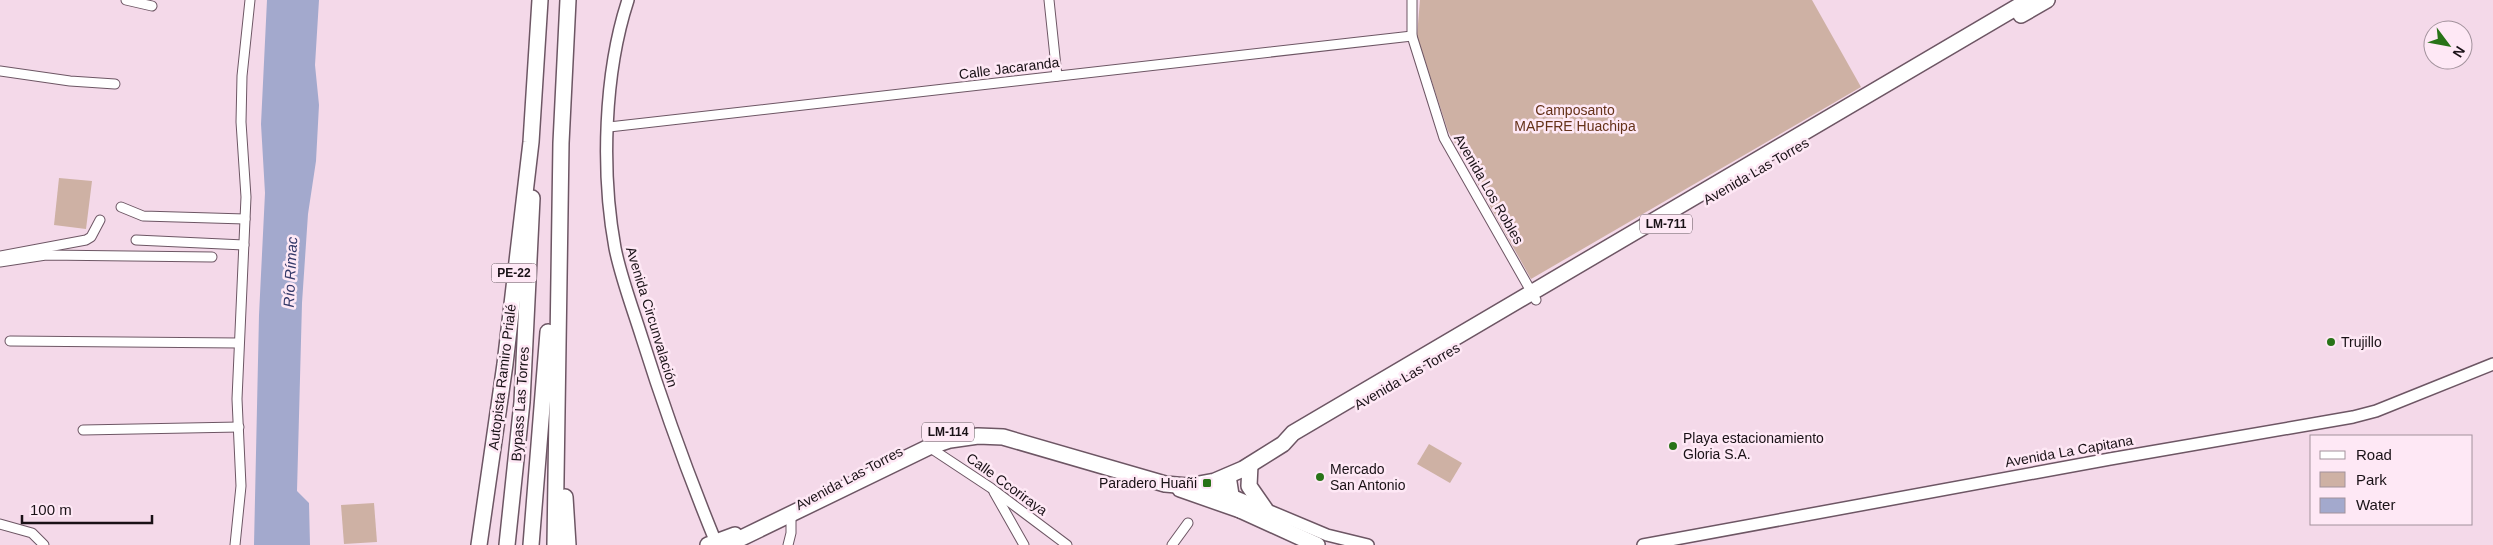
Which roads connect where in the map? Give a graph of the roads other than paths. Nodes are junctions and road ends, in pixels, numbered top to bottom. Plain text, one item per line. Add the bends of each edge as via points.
1 (126, 0) edge
2 (250, 0) edge
3 (540, 0) edge
4 (568, 0) edge
5 (628, 0) edge
6 (1049, 0) edge
7 (1412, 0) edge
8 (2029, 0) edge
9 (2047, 0) edge
10 (152, 6) dead end
11 (1412, 36) junction
12 (0, 71) edge
13 (1058, 76) junction
14 (115, 84) dead end
15 (608, 127) junction
16 (531, 142) junction
17 (561, 143) junction
18 (120, 207) dead end
19 (245, 219) junction
20 (100, 220) dead end
21 (136, 240) dead end
22 (244, 245) junction
23 (0, 256) edge
24 (212, 257) dead end
25 (0, 262) edge
26 (1534, 296) junction
27 (10, 341) dead end
28 (238, 343) junction
29 (2493, 364) edge
30 (239, 427) junction
31 (83, 430) dead end
32 (929, 447) junction
33 (1250, 465) junction
34 (1228, 476) junction
35 (1165, 484) junction
36 (1197, 485) junction
37 (991, 488) junction
38 (1231, 495) junction
39 (1265, 508) junction
40 (1240, 510) junction
41 (791, 515) junction
42 (1188, 523) dead end
43 (0, 524) edge
44 (480, 538) edge
45 (565, 543) edge
46 (717, 544) edge
47 (44, 545) edge
48 (235, 545) edge
49 (499, 545) edge
50 (507, 545) edge
51 (531, 545) edge
52 (788, 545) edge
53 (1024, 545) edge
54 (1067, 545) edge
55 (1172, 545) edge
56 (1317, 545) edge
57 (1368, 545) edge
58 (1643, 545) edge

1 - 10 street
2 - 19 street via 241,113
3 - 16 main road, Autopista Ramiro Prialé / PE-22
4 - 17 main road
5 - 15 street, Avenida Circunvalación via 613,58
6 - 13 street
7 - 11 street, Avenida Los Robles
8 - 26 main road, Avenida Las Torres / LM-711
9 - 26 main road, Avenida Las Torres / LM-711
11 - 13 street, Calle Jacaranda
11 - 26 street, Avenida Los Robles via 1444,138
12 - 14 street
13 - 15 street, Calle Jacaranda
15 - 46 street, Avenida Circunvalación via 610,193 618,258 666,411
16 - 44 main road, Autopista Ramiro Prialé / PE-22 via 505,364
16 - 50 main road, Bypass Las Torres via 532,198 522,402
17 - 45 main road via 558,289 564,354
17 - 51 main road, Bypass Las Torres
18 - 19 street via 143,216
19 - 22 street
20 - 23 street via 95,232 86,240
21 - 22 street
22 - 28 street
24 - 25 street via 46,255
26 - 33 main road, Avenida Las Torres / LM-711 via 1298,440 1283,444
27 - 28 street
28 - 30 street
29 - 58 street, Avenida La Capitana via 2376,411 2353,417
30 - 31 street
30 - 48 street via 241,486
32 - 35 main road, Avenida Las Torres / LM-114 via 970,436 1003,437
32 - 37 street, Calle Ccoriraya
32 - 41 main road, Avenida Las Torres / LM-114
33 - 34 main road, Avenida Las Torres / LM-711
33 - 39 main road via 1249,486
34 - 36 main road, Avenida Las Torres / LM-711
34 - 38 main road
35 - 36 main road, Avenida Las Torres / LM-114
35 - 40 main road, LM-114
36 - 38 street
36 - 46 main road, Avenida Las Torres / LM-114 via 1014,431 965,429 925,439 903,449 786,512
37 - 53 street
37 - 54 street, Calle Ccoriraya
38 - 39 street
38 - 40 main road
39 - 57 street via 1327,535
40 - 56 main road, LM-114
41 - 46 main road, Avenida Las Torres / LM-114
41 - 52 street
42 - 55 street
43 - 47 street via 32,533
44 - 49 main road

